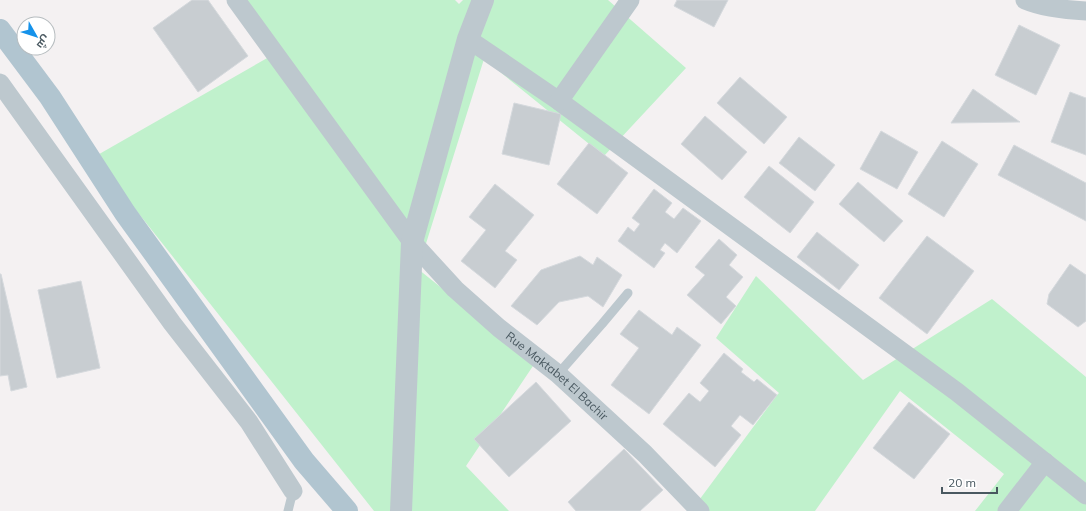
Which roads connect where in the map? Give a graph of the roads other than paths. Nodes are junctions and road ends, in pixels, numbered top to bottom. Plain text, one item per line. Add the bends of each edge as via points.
1 (236, 0) edge
2 (483, 0) edge
3 (630, 0) edge
4 (1025, 0) edge
5 (1086, 11) edge
6 (0, 30) edge
7 (468, 39) junction
8 (0, 83) edge
9 (559, 101) junction
10 (412, 242) junction
11 (628, 293) dead end
12 (558, 374) junction
13 (304, 462) junction
14 (1045, 462) junction
15 (294, 491) junction
16 (1086, 495) edge
17 (288, 511) edge
18 (347, 511) edge
19 (401, 511) edge
20 (700, 511) edge
21 (1007, 511) edge

1 - 10 street, Rue Maktabet El Bachir
2 - 7 street
3 - 9 street
4 - 5 street via 1068,10
6 - 13 main road via 50,97 125,213
7 - 9 street
7 - 10 street
8 - 15 street via 172,323 249,422
9 - 14 street via 957,392
10 - 12 street, Rue Maktabet El Bachir via 499,328
10 - 19 street
11 - 12 lane
12 - 20 street, Rue Maktabet El Bachir via 645,454
13 - 15 street
13 - 18 main road
14 - 16 street
14 - 21 street
15 - 17 lane

